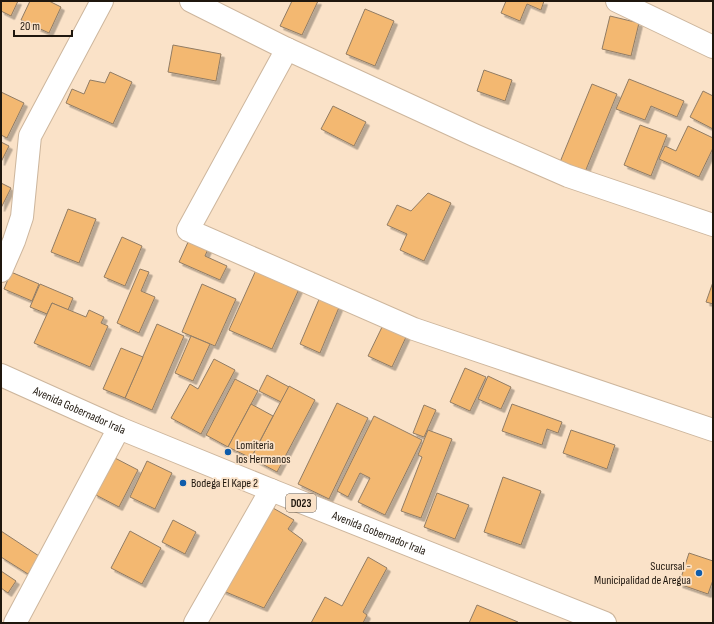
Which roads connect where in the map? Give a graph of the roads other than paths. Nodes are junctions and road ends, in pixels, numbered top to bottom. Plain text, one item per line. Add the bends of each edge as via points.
1 (102, 1) edge
2 (191, 1) edge
3 (617, 1) edge
4 (713, 47) edge
5 (287, 49) junction
6 (713, 225) edge
7 (1, 271) edge
8 (3, 380) edge
9 (119, 428) junction
10 (713, 430) edge
11 (271, 490) junction
12 (15, 623) edge
13 (195, 623) edge
14 (605, 623) edge

1 - 7 street via 30,136 22,217
2 - 5 street
3 - 4 street
5 - 6 street via 568,176
5 - 10 street via 188,230 414,329
8 - 9 street, Avenida Gobernador Irala / D023
9 - 11 street, Avenida Gobernador Irala / D023
9 - 12 street
11 - 13 street
11 - 14 street, Avenida Gobernador Irala / D023

